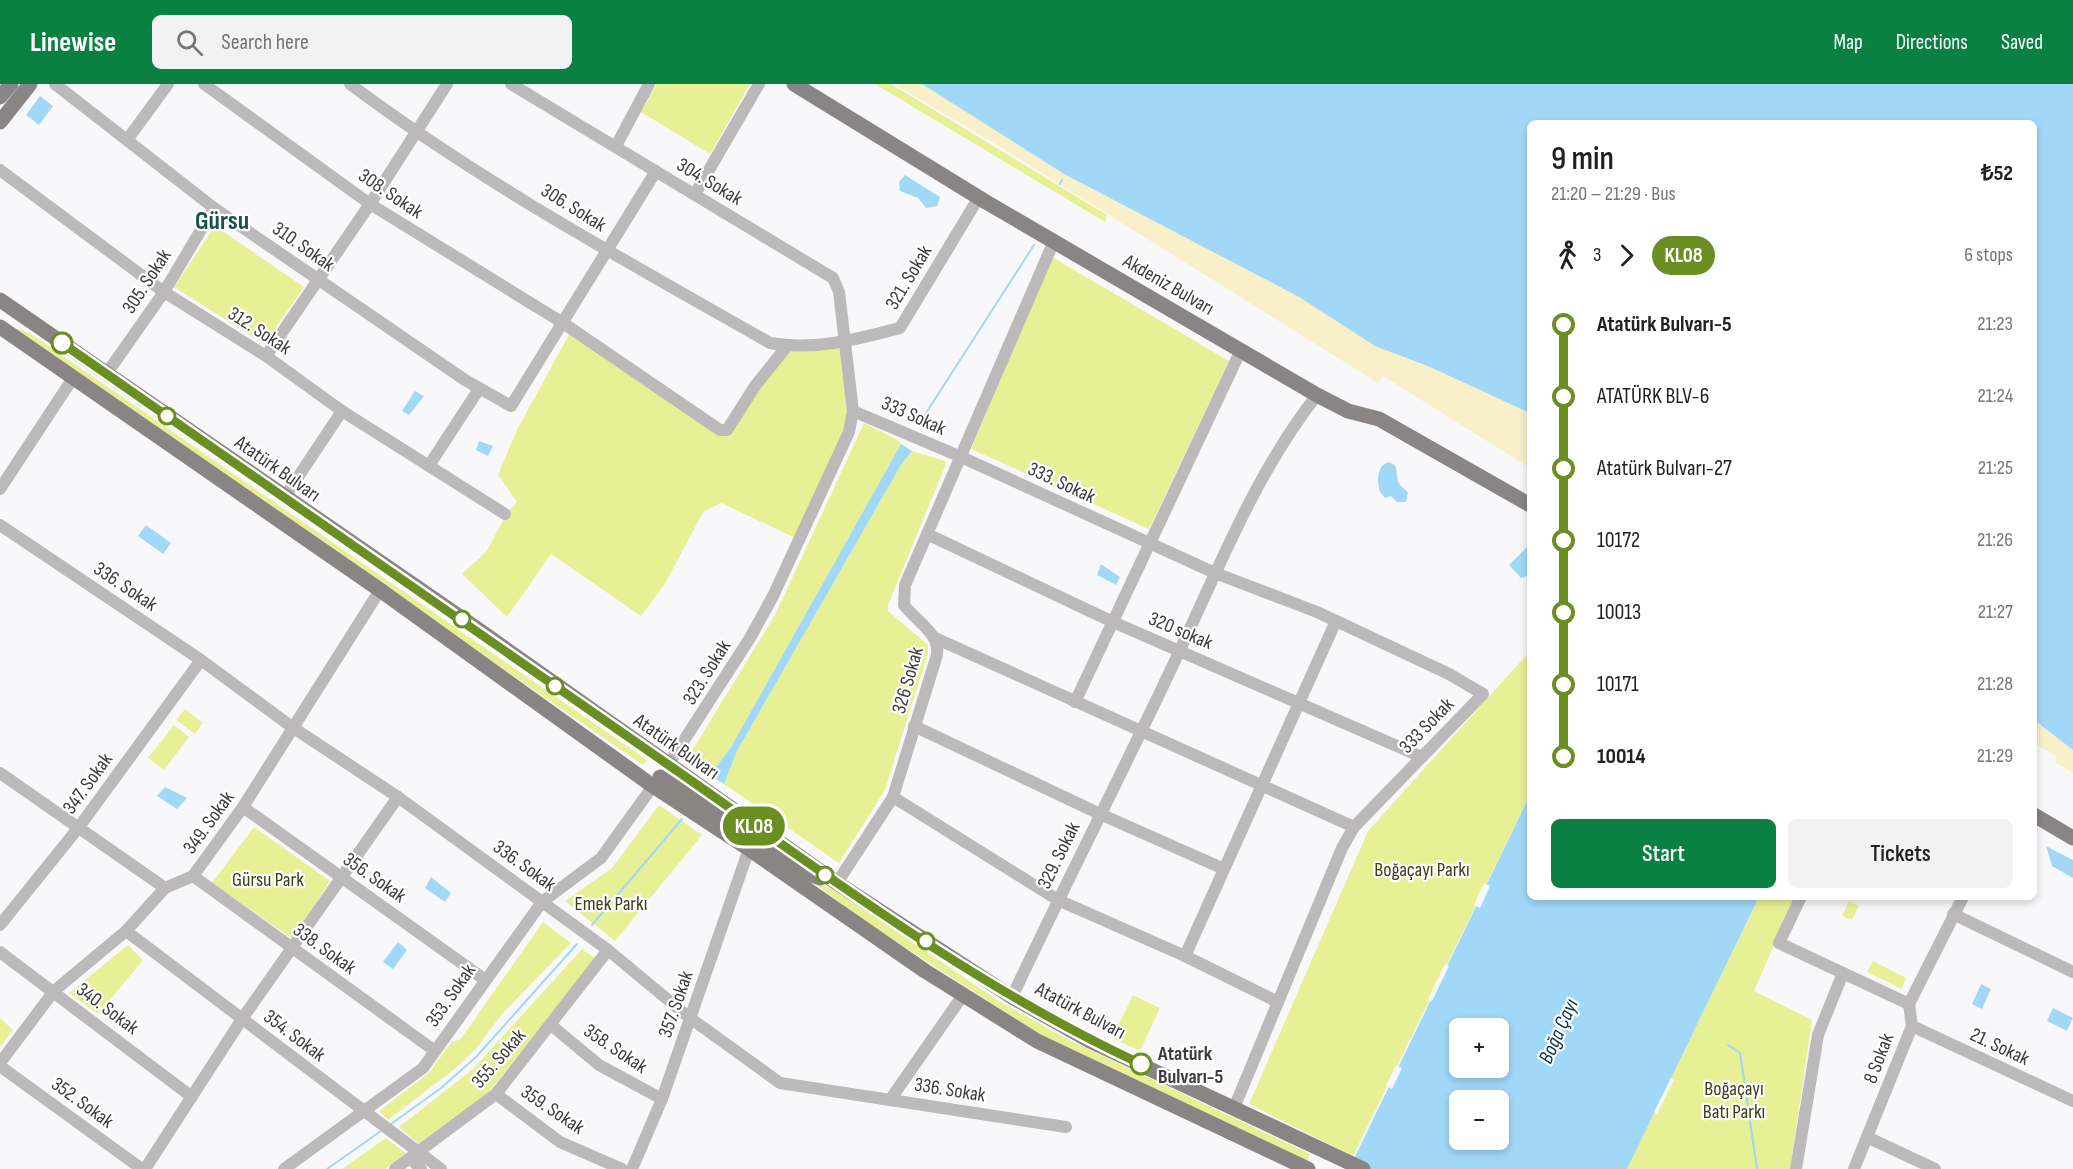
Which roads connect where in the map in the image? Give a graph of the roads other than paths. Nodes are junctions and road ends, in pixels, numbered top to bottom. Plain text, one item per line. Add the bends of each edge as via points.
1 (10, 84) edge
2 (30, 84) edge
3 (56, 84) edge
4 (168, 84) edge
5 (204, 84) edge
6 (350, 84) edge
7 (447, 84) edge
8 (511, 84) edge
9 (649, 84) edge
10 (759, 84) edge
11 (794, 84) edge
12 (815, 84) edge
13 (0, 98) edge
14 (0, 122) edge
15 (869, 123) junction
16 (415, 133) junction
17 (127, 140) junction
18 (616, 146) junction
19 (0, 170) edge
20 (656, 171) junction
21 (695, 194) junction
22 (979, 197) junction
23 (370, 204) junction
24 (214, 208) junction
25 (1054, 241) junction
26 (607, 250) junction
27 (318, 280) junction
28 (164, 292) junction
29 (0, 300) edge
30 (0, 312) edge
31 (563, 323) junction
32 (0, 327) edge
33 (47, 332) junction
34 (845, 343) junction
35 (786, 346) junction
36 (1241, 350) junction
37 (266, 356) junction
38 (106, 373) junction
39 (73, 378) junction
40 (479, 389) junction
41 (1317, 395) junction
42 (342, 411) junction
43 (853, 411) junction
44 (959, 456) junction
45 (430, 464) junction
46 (0, 489) edge
47 (284, 498) junction
48 (1527, 504) edge
49 (505, 514) dead end
50 (0, 525) edge
51 (927, 534) junction
52 (1149, 543) junction
53 (1215, 573) junction
54 (380, 590) junction
55 (1336, 621) junction
56 (1113, 622) junction
57 (935, 638) junction
58 (1179, 651) junction
59 (201, 660) junction
60 (1300, 701) junction
61 (1075, 702) junction
62 (914, 726) junction
63 (292, 727) junction
64 (1140, 732) junction
65 (1422, 757) junction
66 (0, 773) edge
67 (659, 775) junction
68 (1263, 784) junction
69 (398, 797) junction
70 (892, 797) junction
71 (243, 807) junction
72 (1100, 814) junction
73 (2037, 817) edge
74 (79, 827) junction
75 (1354, 827) junction
76 (2073, 838) edge
77 (749, 849) junction
78 (1224, 868) junction
79 (193, 876) junction
80 (342, 877) junction
81 (837, 884) junction
82 (165, 888) junction
83 (1058, 900) junction
84 (1800, 900) edge
85 (1961, 900) edge
86 (542, 902) junction
87 (1953, 914) junction
88 (0, 925) edge
89 (126, 932) junction
90 (293, 948) junction
91 (608, 951) junction
92 (0, 952) edge
93 (1185, 956) junction
94 (2073, 972) edge
95 (1843, 973) junction
96 (484, 979) junction
97 (54, 991) junction
98 (963, 995) junction
99 (1012, 997) junction
100 (1278, 1002) junction
101 (1909, 1004) junction
102 (690, 1018) junction
103 (242, 1019) junction
104 (551, 1025) junction
105 (1912, 1026) junction
106 (435, 1051) junction
107 (0, 1064) edge
108 (496, 1094) junction
109 (192, 1097) junction
110 (662, 1099) junction
111 (890, 1100) junction
112 (2073, 1101) edge
113 (1234, 1108) junction
114 (364, 1112) junction
115 (1066, 1127) dead end
116 (1869, 1138) junction
117 (414, 1155) junction
118 (1302, 1166) edge
119 (144, 1169) edge
120 (284, 1169) edge
121 (395, 1169) edge
122 (421, 1169) edge
123 (441, 1169) edge
124 (622, 1169) edge
125 (632, 1169) edge
126 (1363, 1169) edge
127 (1796, 1169) edge
128 (1854, 1169) edge
129 (1935, 1169) edge

1 - 13 main road
2 - 14 main road
3 - 17 street, 310. Sokak
4 - 17 street
5 - 23 street, 308. Sokak
6 - 16 street, 306. Sokak
7 - 16 street
8 - 18 street, 304. Sokak
9 - 18 street
10 - 21 street
11 - 15 main road, Akdeniz Bulvarı
12 - 15 main road
15 - 22 main road, Akdeniz Bulvarı
16 - 23 street
16 - 26 street, 306. Sokak
17 - 24 street, 310. Sokak
18 - 20 street, 304. Sokak
19 - 28 street, 312. Sokak
20 - 21 street, 304. Sokak
20 - 26 street
21 - 34 street, 304. Sokak via 832,278 839,292
22 - 25 main road, Akdeniz Bulvarı
22 - 34 street, 321. Sokak via 900,328
23 - 27 street
23 - 31 street, 308. Sokak
24 - 27 street, 310. Sokak
24 - 28 street, 305. Sokak
25 - 36 main road, Akdeniz Bulvarı
25 - 44 street, 326 Sokak
26 - 31 street
26 - 35 street, 306. Sokak via 770,344
27 - 37 street
27 - 40 street, 310. Sokak
28 - 37 street, 312. Sokak
28 - 38 street, 305. Sokak
29 - 33 main road, Atatürk Bulvarı
30 - 33 main road
31 - 35 street, 308. Sokak via 720,430 727,430
31 - 40 street, 310. Sokak via 511,406
32 - 39 main road, Atatürk Bulvarı
33 - 38 main road, Atatürk Bulvarı
34 - 35 street, 321. Sokak
34 - 43 street, 304. Sokak
36 - 41 main road, Akdeniz Bulvarı
36 - 52 street
37 - 42 street, 312. Sokak
38 - 47 main road, Atatürk Bulvarı
39 - 46 street
39 - 54 main road, Atatürk Bulvarı
40 - 45 street
41 - 48 main road, Akdeniz Bulvarı via 1348,411 1379,419
41 - 53 street, 329. Sokak via 1266,472
42 - 45 street, 312. Sokak
42 - 47 street
43 - 44 street, 333 Sokak
43 - 67 street, 323. Sokak via 849,432 829,477 750,638
44 - 51 street, 326 Sokak
44 - 52 street, 333. Sokak
45 - 49 street, 312. Sokak
47 - 67 main road, Atatürk Bulvarı via 476,628
50 - 59 street, 336. Sokak
51 - 56 street, 320 sokak
51 - 57 street, 326 Sokak via 905,585 904,604
52 - 53 street, 333 Sokak
52 - 56 street
53 - 55 street, 333 Sokak
53 - 58 street, 329. Sokak
54 - 63 street, 349. Sokak
54 - 67 main road, Atatürk Bulvarı
55 - 60 street
55 - 65 street, 333 Sokak via 1483,693
56 - 58 street, 320 sokak
56 - 61 street
57 - 61 street
57 - 62 street, 326 Sokak via 937,655
58 - 60 street, 320 sokak
58 - 64 street, 329. Sokak
59 - 63 street, 336. Sokak
59 - 74 street, 347. Sokak
60 - 65 street, 320 sokak
60 - 68 street
61 - 64 street
62 - 70 street, 326 Sokak
62 - 72 street
63 - 69 street, 336. Sokak
63 - 71 street, 349. Sokak
64 - 68 street
64 - 72 street, 329. Sokak
65 - 75 street, 333 Sokak
66 - 74 street
67 - 77 main road, Atatürk Bulvarı
67 - 81 main road, Atatürk Bulvarı
67 - 86 street, 353. Sokak via 592,867
68 - 75 street
68 - 78 street
69 - 80 street
69 - 86 street, 336. Sokak
70 - 81 street, 326 Sokak
70 - 83 street
71 - 79 street, 349. Sokak
71 - 80 street, 356. Sokak
72 - 78 street
72 - 83 street, 329. Sokak
73 - 76 main road
74 - 82 street
74 - 88 street, 347. Sokak
75 - 100 street, 333 Sokak
77 - 98 main road, Atatürk Bulvarı
77 - 102 street, 357. Sokak
78 - 93 street
79 - 82 street, 349. Sokak
79 - 90 street, 338. Sokak
80 - 90 street
80 - 96 street, 356. Sokak
81 - 99 main road, Atatürk Bulvarı
82 - 89 street, 349. Sokak
83 - 93 street
83 - 99 street, 329. Sokak
84 - 95 street via 1779,943
85 - 87 street
86 - 91 street, 336. Sokak
86 - 96 street, 353. Sokak
87 - 94 street
87 - 101 street
89 - 97 street, 349. Sokak
89 - 103 street, 354. Sokak
90 - 103 street
90 - 106 street, 338. Sokak
91 - 102 street, 336. Sokak
91 - 104 street, 355. Sokak
92 - 97 street, 340. Sokak
93 - 100 street
95 - 101 street
95 - 127 street via 1818,1035
96 - 106 street, 353. Sokak
97 - 107 street, 349. Sokak
97 - 109 street, 340. Sokak
98 - 111 street
98 - 118 main road, Atatürk Bulvarı via 1069,1058
99 - 113 main road, Atatürk Bulvarı via 1090,1041
100 - 113 street, 333 Sokak
101 - 105 street, 8 Sokak
102 - 110 street, 357. Sokak
102 - 111 street, 336. Sokak via 780,1083
103 - 109 street
103 - 114 street, 354. Sokak
104 - 108 street, 355. Sokak
104 - 110 street, 358. Sokak via 599,1065
105 - 112 street, 21. Sokak
105 - 116 street, 8 Sokak
106 - 114 street, 353. Sokak via 417,1073
107 - 119 street, 352. Sokak
108 - 117 street, 355. Sokak
108 - 124 street, 359. Sokak via 560,1142
109 - 119 street
110 - 125 street, 357. Sokak
111 - 115 street, 336. Sokak
113 - 126 main road, Atatürk Bulvarı
114 - 117 street, 354. Sokak
114 - 120 street, 353. Sokak
116 - 128 street, 8 Sokak
116 - 129 street
117 - 121 street, 355. Sokak
117 - 122 street
117 - 123 street, 354. Sokak

